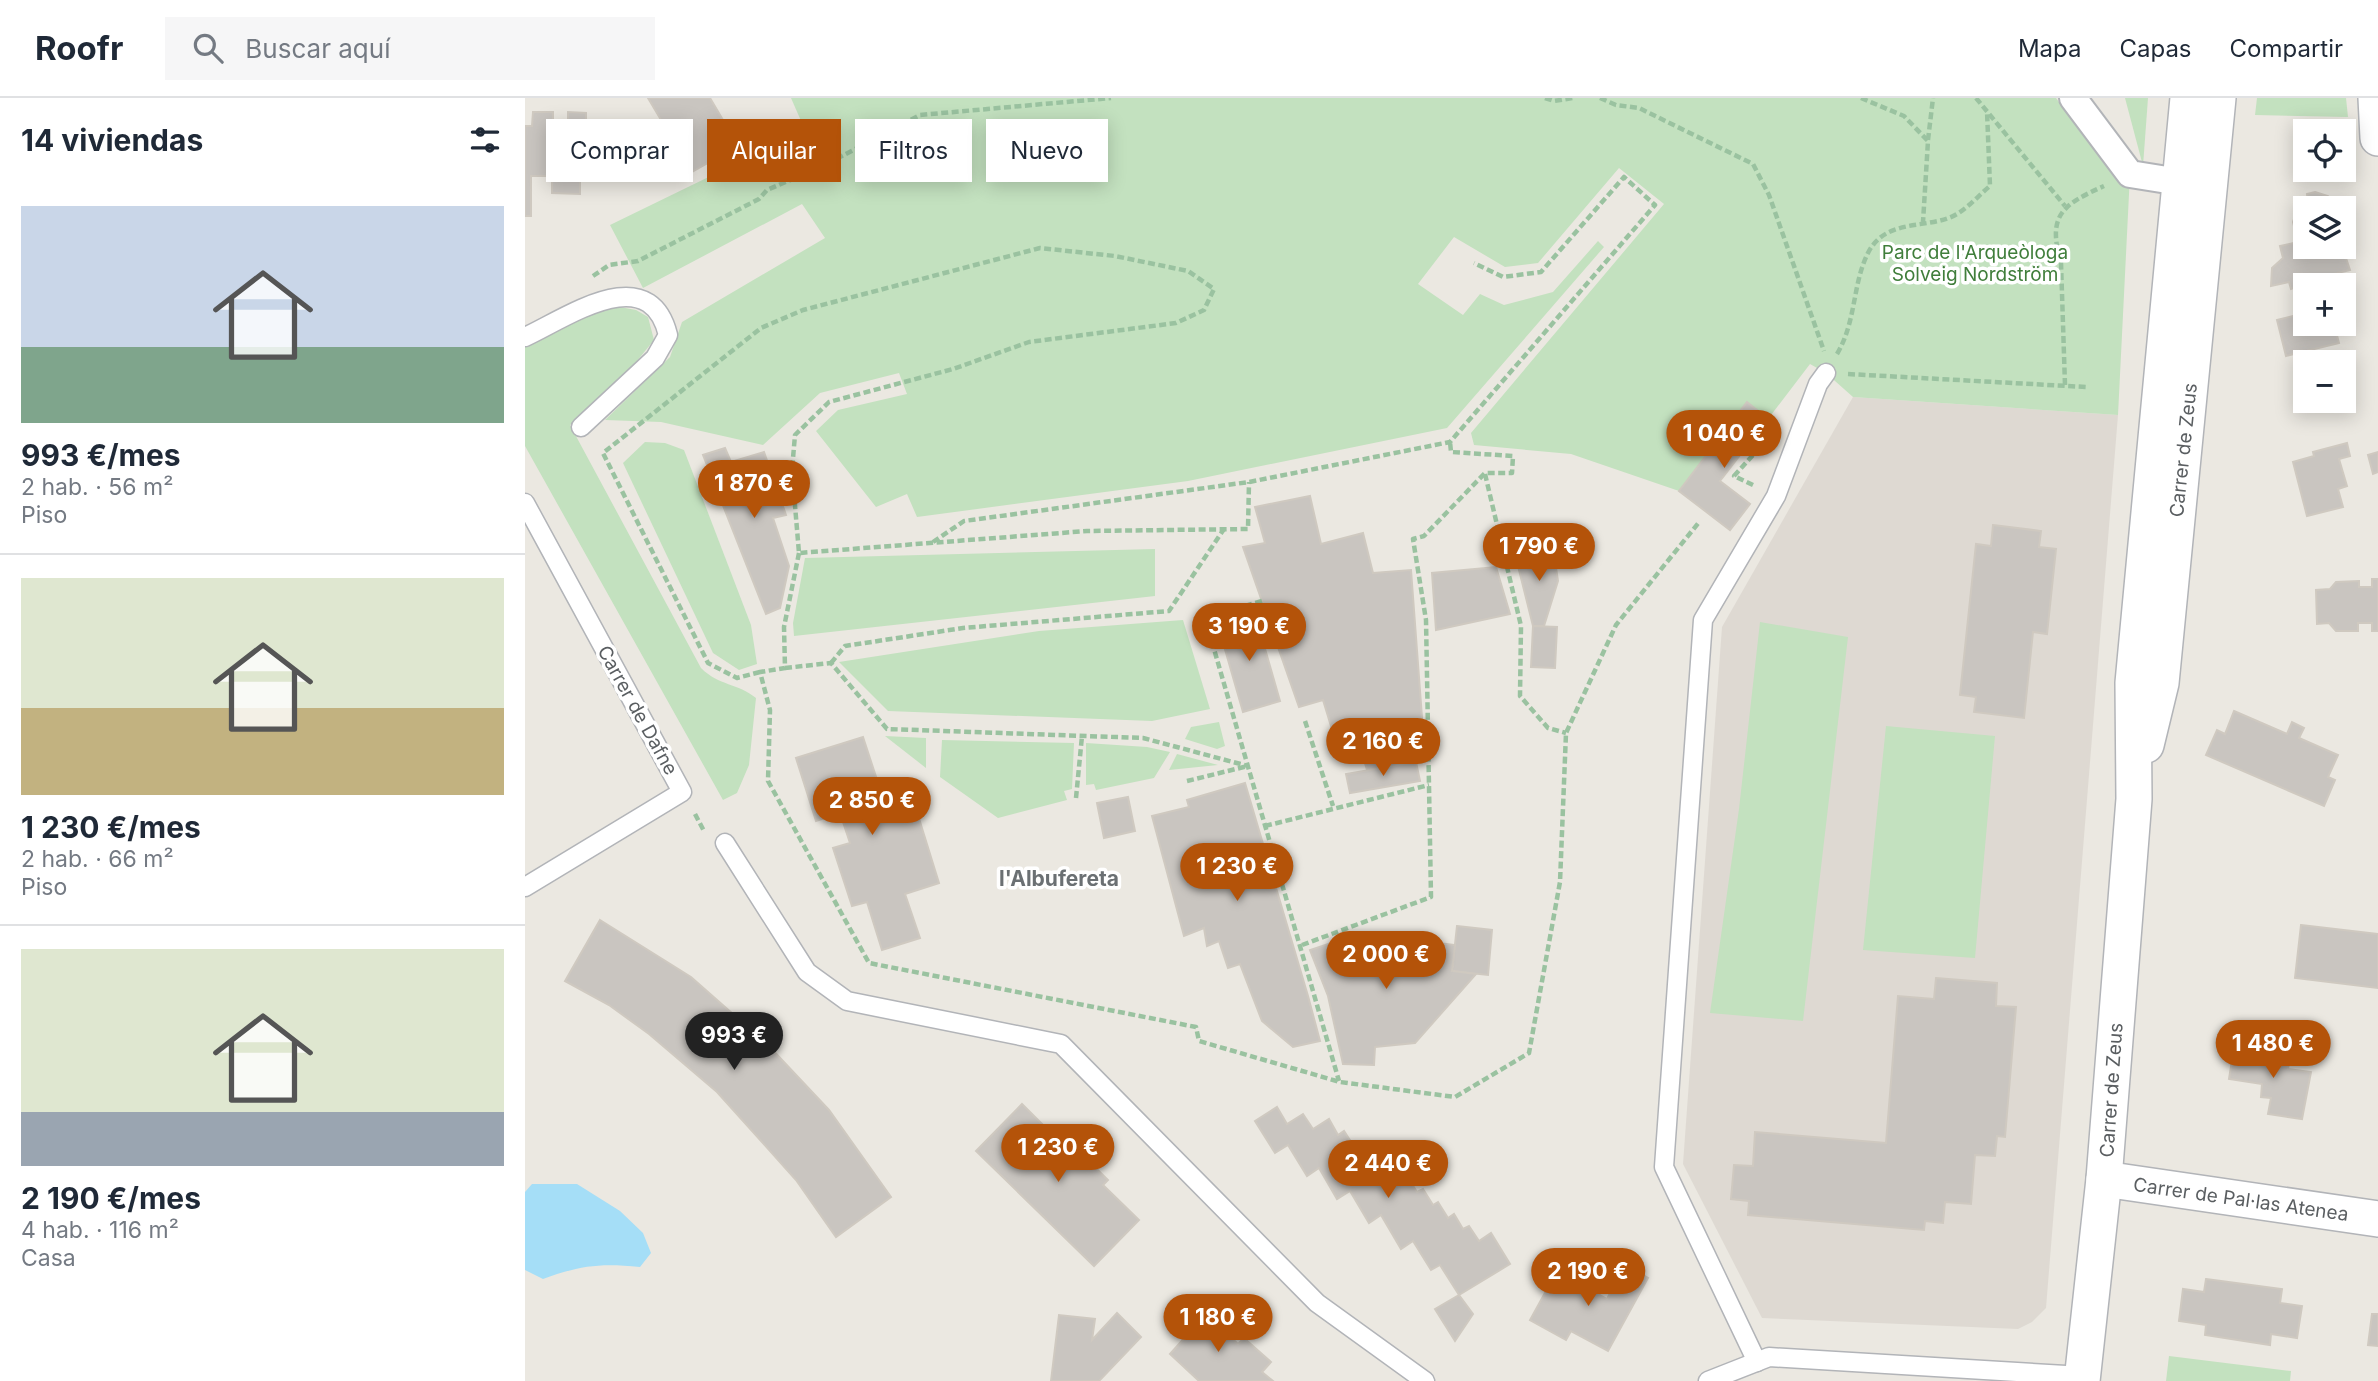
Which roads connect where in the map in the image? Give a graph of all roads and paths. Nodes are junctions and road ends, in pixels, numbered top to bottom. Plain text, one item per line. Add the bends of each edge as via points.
1 (1111, 98) edge
2 (1545, 98) edge
3 (1573, 98) edge
4 (1599, 98) edge
5 (1861, 98) edge
6 (1933, 98) edge
7 (1976, 98) edge
8 (2073, 98) edge
9 (2188, 98) edge
10 (2218, 98) edge
11 (2376, 98) edge
12 (1987, 111) junction
13 (2378, 138) edge
14 (1928, 141) junction
15 (2130, 174) junction
16 (2180, 182) junction
17 (2064, 206) junction
18 (1923, 222) junction
19 (1474, 263) dead end
20 (589, 279) dead end
21 (525, 337) edge
22 (1826, 373) junction
23 (2065, 385) junction
24 (2086, 387) dead end
25 (581, 427) dead end
26 (1450, 442) junction
27 (1485, 473) junction
28 (1249, 482) junction
29 (525, 503) edge
30 (1700, 521) dead end
31 (1224, 529) junction
32 (932, 542) junction
33 (799, 553) junction
34 (1262, 601) dead end
35 (831, 663) junction
36 (785, 667) junction
37 (759, 672) junction
38 (1305, 721) dead end
39 (1566, 733) junction
40 (1082, 736) junction
41 (1248, 766) junction
42 (1187, 781) dead end
43 (1429, 785) junction
44 (682, 792) junction
45 (1076, 798) dead end
46 (2134, 799) junction
47 (1333, 807) junction
48 (1265, 825) junction
49 (725, 843) joint
50 (525, 887) edge
51 (1302, 946) junction
52 (1340, 1082) junction
53 (2104, 1179) junction
54 (2378, 1219) edge
55 (1757, 1362) junction
56 (2082, 1378) edge
57 (1425, 1381) edge
58 (1708, 1381) edge

1 - 20 path via 920,114 638,261 609,265
2 - 3 path
4 - 22 path via 1639,108 1753,164 1769,195 1824,351
5 - 14 path via 1905,116
6 - 14 path
7 - 12 path
8 - 15 street
9 - 16 street, Carrer de Zeus
10 - 46 street, Carrer de Zeus via 2161,683
11 - 13 street
12 - 17 path
12 - 18 path via 1990,186 1955,215
14 - 18 path
15 - 16 street
15 - 17 path
16 - 46 street, Carrer de Zeus via 2133,683
17 - 23 path via 2055,223 2055,244 2061,263
18 - 22 path via 1894,229 1870,249 1849,333
19 - 26 path via 1503,277 1541,272 1624,177 1655,205
21 - 25 lane via 609,297 640,298 664,318 668,335 655,358
22 - 23 path
22 - 55 lane via 1776,496 1703,620 1664,1167
23 - 24 path
26 - 27 path via 1451,452 1513,456 1512,473
26 - 28 path
27 - 39 path via 1521,626 1520,696 1548,728
27 - 43 path via 1424,536 1413,539 1426,620
28 - 31 path via 1248,529
28 - 32 path via 964,521
29 - 44 lane, Carrer de Dafne
30 - 39 path via 1616,625
31 - 32 path via 1087,531
31 - 35 path via 1169,611 963,628 845,646
32 - 33 path
33 - 36 path via 784,627
33 - 37 path via 792,470 795,435 828,402 953,369 1028,342 1176,323 1204,310 1214,289 1188,271 1115,256 1040,248 803,310 761,328 603,453 708,663 737,678
34 - 41 path via 1205,618
35 - 36 path
35 - 40 path via 887,729
36 - 37 path
37 - 52 path via 770,710 768,781 869,963 1196,1027 1199,1041
38 - 47 path
39 - 52 path via 1560,882 1529,1053 1455,1097
40 - 41 path via 1143,738
40 - 45 path
41 - 42 path
41 - 48 path
43 - 47 path
43 - 51 path via 1431,897
44 - 49 path via 705,832
44 - 50 lane, Carrer de Dafne
46 - 53 street, Carrer de Zeus
47 - 48 path
48 - 51 path
49 - 57 lane via 807,972 847,1001 1061,1044 1317,1303
51 - 52 path
53 - 54 street, Carrer de Pal·las Atenea
53 - 56 street, Carrer de Zeus
55 - 56 lane via 1769,1357
55 - 58 lane

